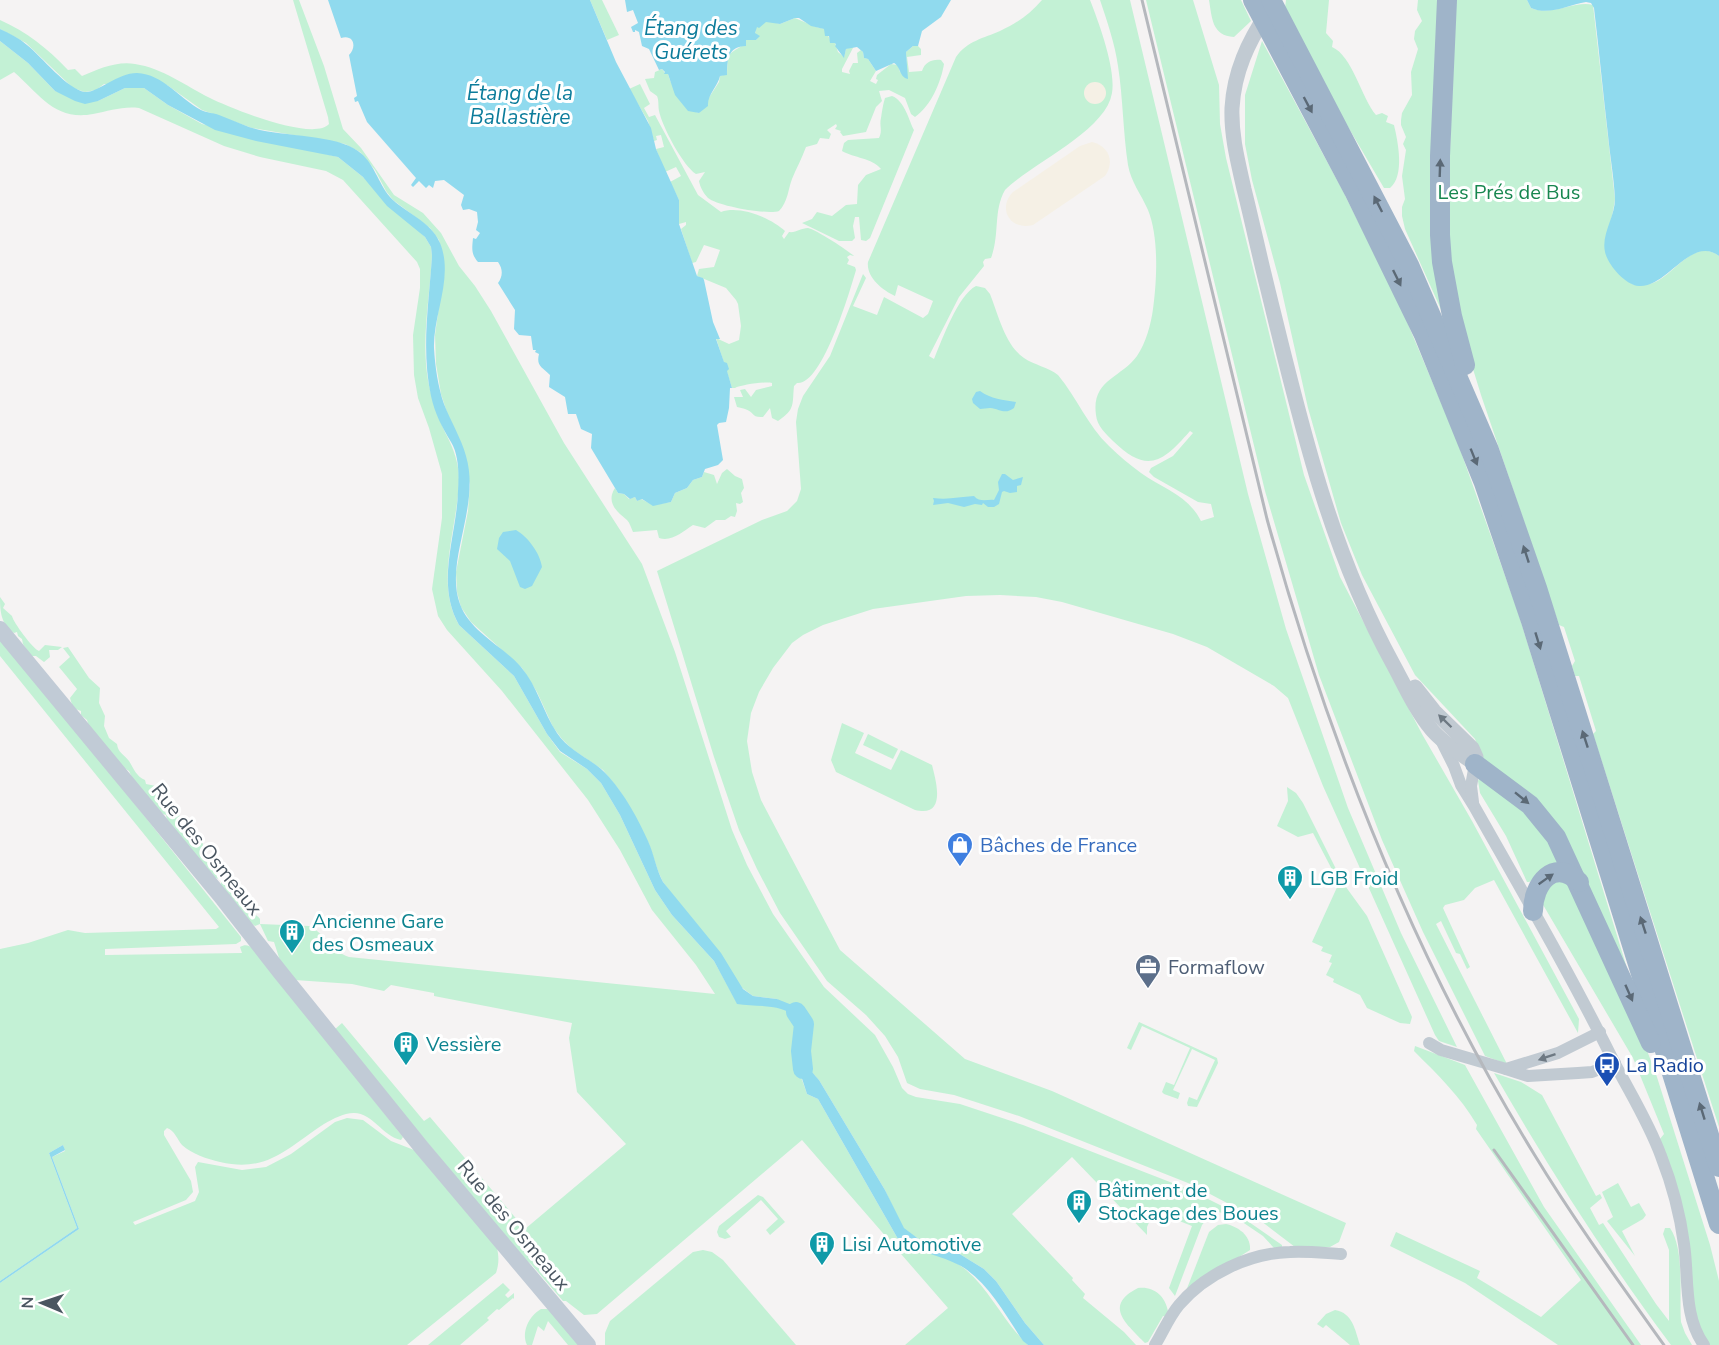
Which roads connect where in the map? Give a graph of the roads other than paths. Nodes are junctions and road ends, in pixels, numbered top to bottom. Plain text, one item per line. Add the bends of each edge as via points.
1 (1253, 0) edge
2 (1270, 0) edge
3 (1277, 0) edge
4 (1447, 0) edge
5 (1286, 47) junction
6 (1465, 390) junction
7 (1346, 564) junction
8 (0, 629) edge
9 (1439, 737) junction
10 (1475, 764) junction
11 (1474, 806) junction
12 (1579, 882) junction
13 (1533, 911) junction
14 (1600, 1032) junction
15 (1429, 1043) dead end
16 (1567, 1050) junction
17 (1615, 1063) junction
18 (1506, 1069) junction
19 (1578, 1073) junction
20 (1719, 1167) edge
21 (1719, 1226) edge
22 (1341, 1254) dead end
23 (588, 1345) edge
24 (1155, 1345) edge
25 (1704, 1345) edge

1 - 5 highway
2 - 5 highway
3 - 7 street via 1237,72 1233,136 1305,440
6 -> 4 highway via 1469,377 1452,316 1440,235
6 -> 5 highway via 1399,246
5 -> 21 highway via 1424,335 1484,483 1528,611
20 -> 6 highway via 1523,547
7 - 9 street via 1378,638 1420,712
10 -> 7 street via 1472,748 1415,688
8 - 23 main road, Rue des Osmeaux
9 - 10 street
9 - 11 street
10 - 11 street via 1471,786
10 -> 12 highway via 1541,816
11 - 13 street
13 -> 12 highway via 1536,891 1547,876 1568,874
12 -> 21 highway via 1651,1041 1686,1146
13 - 14 street
14 - 16 street
14 - 17 street
15 - 18 street
16 -> 18 street
16 - 19 street
17 - 19 street
17 - 25 street via 1669,1178 1684,1244 1691,1318
18 - 19 street via 1528,1076
22 - 24 street via 1298,1251 1246,1260 1196,1289 1179,1305

